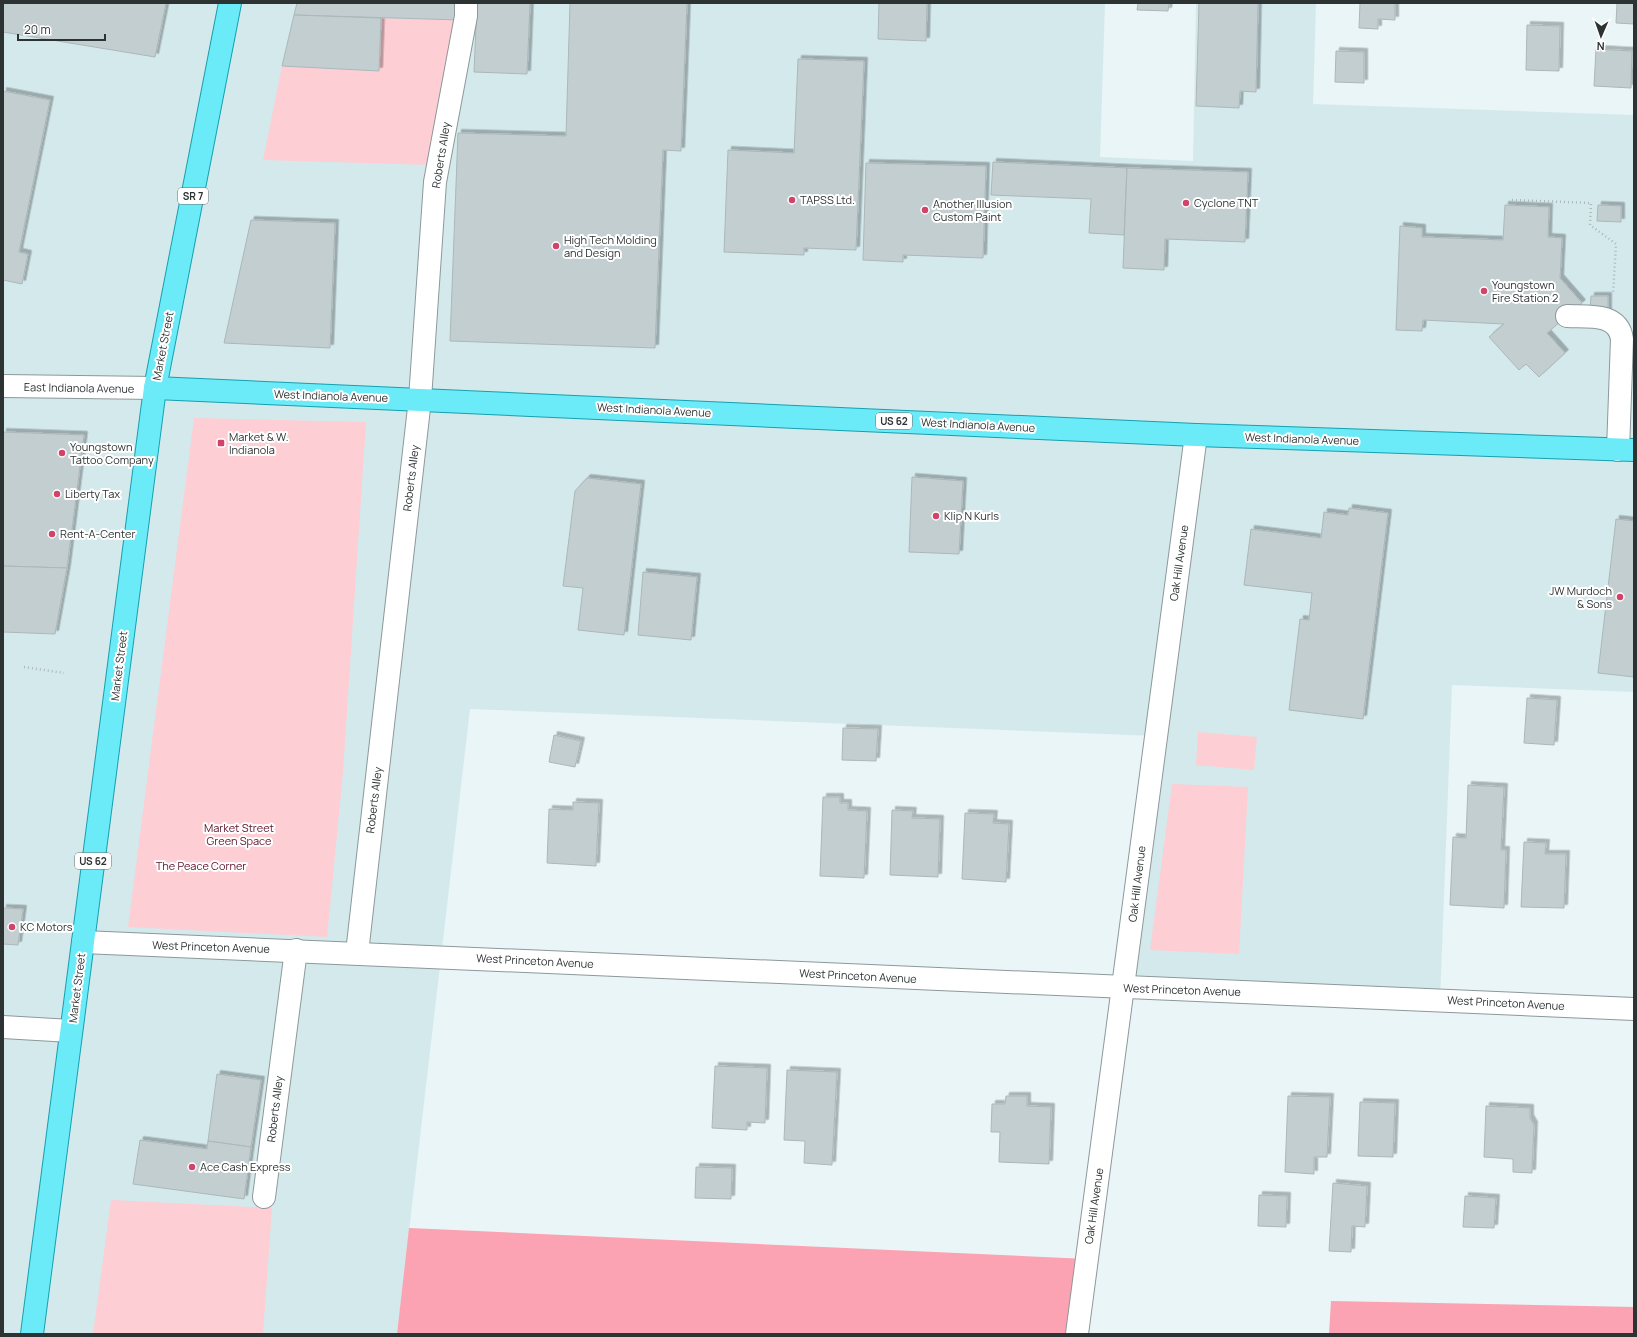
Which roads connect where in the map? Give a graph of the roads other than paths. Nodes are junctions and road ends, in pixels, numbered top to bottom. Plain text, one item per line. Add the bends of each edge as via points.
1 (230, 3) edge
2 (466, 3) edge
3 (1567, 316) dead end
4 (3, 386) edge
5 (155, 388) junction
6 (420, 400) junction
7 (1196, 435) junction
8 (1626, 450) edge
9 (83, 942) junction
10 (296, 950) junction
11 (356, 953) junction
12 (1123, 987) junction
13 (1634, 1009) edge
14 (3, 1028) edge
15 (71, 1030) junction
16 (264, 1197) dead end
17 (32, 1334) edge
18 (1077, 1334) edge

1 - 5 main road, Market Street / SR 7
2 - 6 street, Roberts Alley via 466,16 435,182
3 - 8 street via 1604,318 1618,326 1622,339
4 - 5 street, East Indianola Avenue
5 - 6 main road, West Indianola Avenue / US 62
5 - 9 main road, Market Street / US 62
6 - 7 main road, West Indianola Avenue / US 62
6 - 11 street, Roberts Alley
7 - 8 main road, West Indianola Avenue / US 62
7 - 12 street, Oak Hill Avenue
9 - 10 street, West Princeton Avenue
9 - 15 main road, Market Street / US 62
10 - 11 street, West Princeton Avenue
10 - 16 street, Roberts Alley
11 - 12 street, West Princeton Avenue
12 - 13 street, West Princeton Avenue
12 - 18 street, Oak Hill Avenue
14 - 15 street
15 - 17 main road, Market Street / US 62

